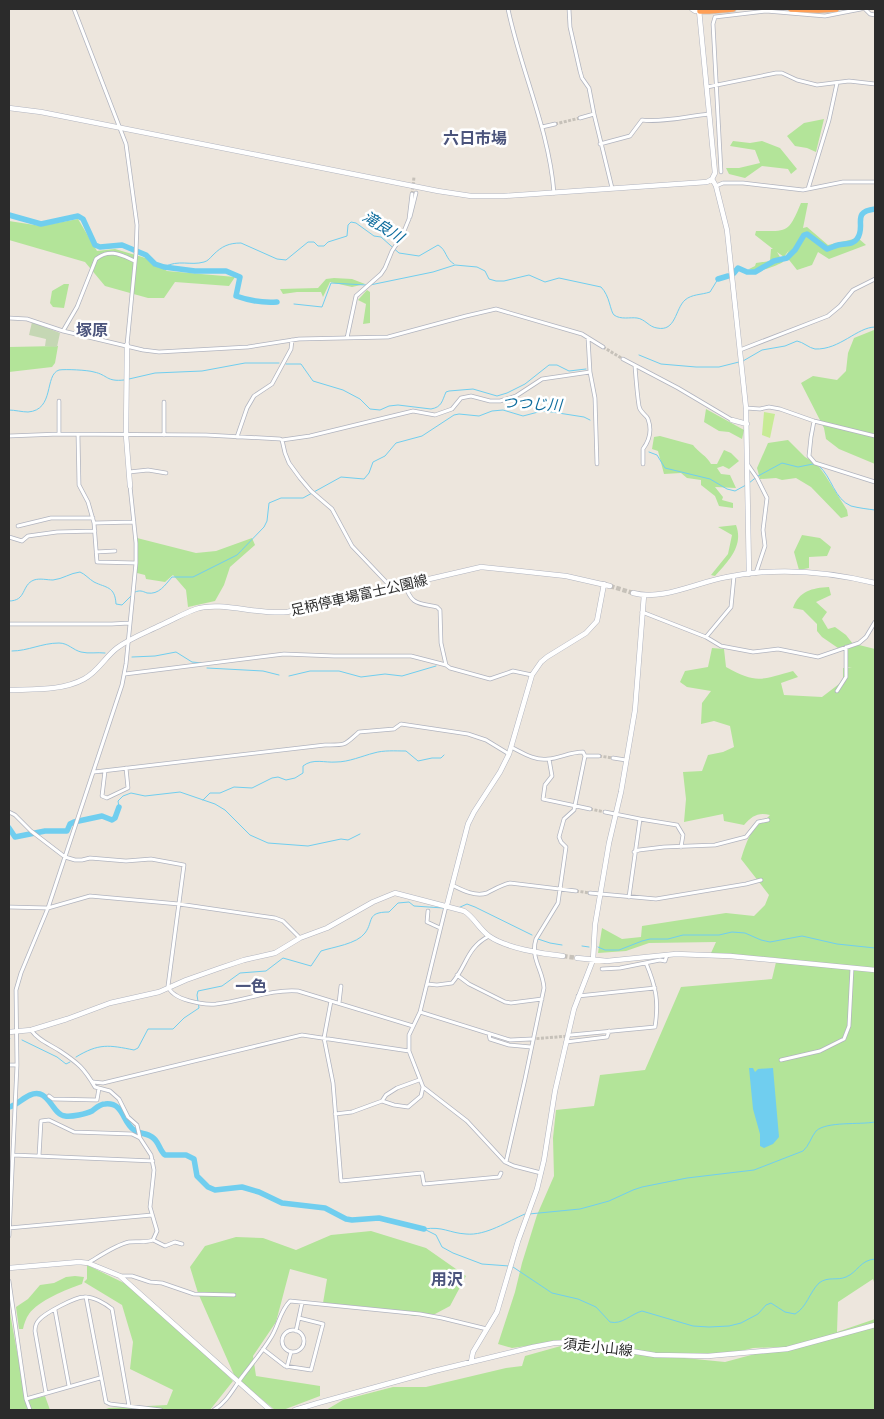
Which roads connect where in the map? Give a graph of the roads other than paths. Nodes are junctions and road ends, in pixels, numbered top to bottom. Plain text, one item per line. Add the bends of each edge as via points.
1 (74, 9) edge
2 (508, 9) edge
3 (568, 9) edge
4 (692, 9) edge
5 (701, 9) edge
6 (733, 9) edge
7 (791, 9) edge
8 (836, 9) edge
9 (860, 9) edge
10 (865, 9) edge
11 (875, 15) edge
12 (837, 83) junction
13 (875, 84) edge
14 (716, 85) junction
15 (707, 87) junction
16 (9, 108) edge
17 (594, 114) junction
18 (710, 114) junction
19 (580, 118) tunnel mouth
20 (554, 124) tunnel mouth
21 (120, 127) junction
22 (542, 127) junction
23 (600, 144) junction
24 (721, 172) dead end
25 (712, 179) junction
26 (875, 182) edge
27 (716, 186) junction
28 (612, 188) junction
29 (808, 189) junction
30 (554, 193) junction
31 (414, 194) tunnel mouth
32 (135, 261) junction
33 (875, 279) edge
34 (9, 318) edge
35 (63, 331) junction
36 (347, 338) junction
37 (588, 338) junction
38 (292, 340) junction
39 (127, 345) junction
40 (602, 347) tunnel mouth
41 (740, 350) junction
42 (623, 359) tunnel mouth
43 (635, 366) junction
44 (590, 372) junction
45 (59, 401) dead end
46 (164, 402) dead end
47 (746, 408) junction
48 (732, 420) joint
49 (814, 420) junction
50 (747, 424) junction
51 (59, 434) junction
52 (78, 434) junction
53 (126, 435) junction
54 (164, 435) junction
55 (9, 436) edge
56 (875, 436) edge
57 (237, 437) junction
58 (282, 440) junction
59 (597, 464) dead end
60 (643, 464) dead end
61 (748, 465) junction
62 (129, 472) junction
63 (166, 472) dead end
64 (875, 482) edge
65 (130, 486) joint
66 (93, 518) junction
67 (134, 522) junction
68 (94, 523) junction
69 (18, 526) dead end
70 (95, 531) junction
71 (9, 537) edge
72 (115, 551) dead end
73 (96, 552) junction
74 (136, 563) junction
75 (756, 573) junction
76 (749, 574) junction
77 (734, 576) junction
78 (875, 583) edge
79 (405, 584) junction
80 (604, 584) junction
81 (610, 586) tunnel mouth
82 (391, 587) junction
83 (633, 593) tunnel mouth
84 (644, 596) junction
85 (642, 612) junction
86 (129, 622) junction
87 (875, 622) edge
88 (9, 624) edge
89 (706, 637) junction
90 (127, 641) junction
91 (846, 647) junction
92 (446, 665) junction
93 (125, 674) junction
94 (532, 675) junction
95 (9, 690) edge
96 (837, 691) dead end
97 (511, 747) junction
98 (509, 754) junction
99 (585, 756) junction
100 (599, 756) tunnel mouth
101 (613, 758) tunnel mouth
102 (549, 759) junction
103 (626, 760) junction
104 (126, 768) junction
105 (105, 771) junction
106 (94, 772) junction
107 (575, 806) junction
108 (590, 809) tunnel mouth
109 (9, 812) edge
110 (605, 812) tunnel mouth
111 (616, 814) junction
112 (640, 819) junction
113 (768, 820) dead end
114 (681, 847) junction
115 (634, 852) junction
116 (65, 858) junction
117 (761, 880) dead end
118 (452, 886) junction
119 (560, 889) junction
120 (576, 891) tunnel mouth
121 (590, 893) tunnel mouth
122 (602, 894) junction
123 (628, 897) junction
124 (179, 904) junction
125 (446, 905) junction
126 (9, 907) edge
127 (48, 908) junction
128 (428, 912) dead end
129 (440, 928) junction
130 (489, 936) junction
131 (300, 938) junction
132 (534, 952) junction
133 (563, 956) tunnel mouth
134 (667, 956) junction
135 (577, 958) tunnel mouth
136 (593, 960) junction
137 (646, 963) junction
138 (852, 967) junction
139 (602, 969) dead end
140 (875, 970) edge
141 (457, 975) junction
142 (426, 984) junction
143 (341, 986) dead end
144 (655, 988) junction
145 (168, 989) junction
146 (578, 996) junction
147 (542, 999) junction
148 (331, 1001) junction
149 (339, 1003) junction
150 (420, 1012) junction
151 (413, 1026) junction
152 (31, 1030) junction
153 (609, 1031) junction
154 (9, 1032) edge
155 (17, 1032) junction
156 (489, 1034) junction
157 (571, 1035) tunnel mouth
158 (324, 1038) junction
159 (531, 1039) tunnel mouth
160 (566, 1042) junction
161 (531, 1047) junction
162 (409, 1051) junction
163 (781, 1060) dead end
164 (9, 1065) edge
165 (17, 1065) junction
166 (419, 1080) junction
167 (92, 1082) junction
168 (424, 1087) junction
169 (99, 1088) junction
170 (49, 1096) dead end
171 (382, 1101) junction
172 (335, 1114) junction
173 (140, 1137) junction
174 (13, 1155) junction
175 (39, 1156) junction
176 (152, 1161) junction
177 (507, 1163) junction
178 (10, 1166) edge
179 (501, 1173) dead end
180 (541, 1173) junction
181 (152, 1215) junction
182 (9, 1228) edge
183 (9, 1236) edge
184 (153, 1240) junction
185 (182, 1244) dead end
186 (88, 1263) junction
187 (9, 1268) edge
188 (120, 1276) junction
189 (9, 1281) edge
190 (234, 1295) dead end
191 (86, 1297) junction
192 (302, 1302) junction
193 (55, 1310) junction
194 (299, 1318) junction
195 (875, 1325) edge
196 (488, 1330) junction
197 (296, 1331) junction
198 (263, 1348) junction
199 (290, 1352) junction
200 (471, 1362) junction
201 (287, 1367) junction
202 (100, 1378) junction
203 (238, 1382) junction
204 (68, 1386) junction
205 (46, 1393) junction
206 (26, 1399) junction
207 (129, 1406) junction
208 (30, 1410) edge
209 (161, 1410) edge
210 (214, 1410) edge
211 (270, 1410) edge
212 (295, 1410) edge

1 - 21 street
2 - 22 street
3 - 17 street via 580,71 589,87
4 - 5 street
5 - 6 highway
5 - 15 street
7 - 8 highway
9 - 14 street via 825,16 766,11 715,17
10 - 11 street
12 - 13 street
12 - 14 street via 817,85 776,73
12 - 29 street
14 - 15 street
14 - 24 street
15 - 18 street
16 - 21 street
17 - 19 street
17 - 23 street
18 - 23 street via 642,120 630,136
18 - 25 street via 715,173
20 - 22 street
21 - 30 street via 454,194
21 - 32 street via 126,144 137,225
22 - 30 street
23 - 28 street
25 - 27 street
25 - 28 street
26 - 29 street via 843,182
27 - 29 street via 743,183
27 - 41 street via 726,230
28 - 30 street
31 - 36 street via 402,236 381,274 356,296
32 - 35 street via 115,252 96,259 77,307
32 - 39 street
33 - 41 street via 853,290 828,316
34 - 35 street via 28,319
35 - 39 street
36 - 37 street via 388,337 491,310 544,322
36 - 38 street
37 - 40 street
37 - 44 street
38 - 39 street via 248,347 159,352
38 - 57 street via 291,349 272,384 254,396 246,408
39 - 53 street
41 - 47 street
42 - 43 street
43 - 48 street
43 - 60 street via 640,409 648,418 650,436 643,449
44 - 58 street via 542,379 516,396 500,401 471,396 461,398 452,409 435,415 412,411
44 - 59 street via 595,398
45 - 51 street
46 - 54 street
47 - 49 street via 760,410 769,407
47 - 50 street
48 - 50 street
49 - 56 street
49 - 64 street via 809,456 815,462
50 - 61 street
51 - 52 street
51 - 55 street
52 - 53 street
52 - 66 street via 79,486
53 - 54 street
53 - 62 street
54 - 57 street
57 - 58 street
58 - 82 street via 289,463 311,491 332,509 352,546
61 - 75 street via 767,498 766,546
61 - 76 street
62 - 63 street
62 - 65 street
65 - 67 street
66 - 68 street
66 - 69 street via 51,518
67 - 68 street
67 - 74 street
68 - 70 street
70 - 71 street via 57,532 28,536 22,541
70 - 73 street
72 - 73 street
73 - 74 street via 97,562
74 - 86 street
75 - 76 street
75 - 78 street via 820,572
76 - 77 street
77 - 84 street via 661,595
77 - 89 street via 732,605
79 - 80 street, 足柄停車場富士公園線 via 481,567 566,576
79 - 82 street, 足柄停車場富士公園線
79 - 92 street via 414,601 440,610 441,643
80 - 81 street, 足柄停車場富士公園線
80 - 94 street via 597,621 586,633 547,656
82 - 90 street, 足柄停車場富士公園線 via 287,612 267,613 213,606 198,609
83 - 84 street
84 - 85 street
85 - 89 street
85 - 103 street via 636,702
86 - 88 street
86 - 90 street
87 - 91 street via 864,640
89 - 91 street via 721,646 753,652 778,649 818,657
90 - 93 street
90 - 95 street, 足柄停車場富士公園線 via 89,676 75,683
91 - 96 street via 846,677
92 - 93 street via 411,656 284,654
92 - 94 street via 490,679 514,670
93 - 106 street
94 - 97 street
97 - 98 street
97 - 102 street via 534,758
98 - 104 street via 468,734 400,724 394,729 358,732 347,744 341,745
98 - 118 street via 468,824
99 - 100 street
99 - 102 street via 583,752 572,752
99 - 107 street
101 - 103 street
102 - 107 street via 552,776 545,785 543,799
103 - 111 street
104 - 105 street
104 - 105 street via 128,788 107,798 102,796
105 - 106 street
106 - 116 street
107 - 108 street
107 - 119 street via 564,819 559,837 566,847
109 - 116 street
110 - 111 street
111 - 112 street
111 - 122 street
112 - 114 street via 677,826 683,835
112 - 115 street
113 - 114 street via 758,822 746,837 715,845
114 - 115 street
115 - 123 street
116 - 124 street via 151,859 184,865
116 - 127 street
117 - 123 street via 662,899
118 - 119 street via 476,894 510,883
118 - 125 street
119 - 120 street
119 - 132 street via 558,903 536,939
121 - 122 street
122 - 123 street
122 - 136 street via 594,931
124 - 127 street via 90,896
124 - 131 street via 275,918 283,921
124 - 145 street
125 - 129 street
125 - 130 street via 471,915
125 - 131 street via 395,893
126 - 127 street
127 - 155 street via 18,980
128 - 129 street via 427,922
129 - 142 street
130 - 132 street
130 - 141 street via 471,950
131 - 145 street via 275,953 220,968
132 - 133 street
132 - 147 street via 544,983
134 - 136 street
134 - 137 street via 665,961
134 - 138 street via 730,956
135 - 136 street
136 - 146 street
137 - 139 street
137 - 144 street
138 - 140 street
138 - 163 street via 849,1026 844,1039 820,1051
141 - 142 street via 452,983
141 - 147 street via 505,1002
142 - 150 street
143 - 149 street
144 - 146 street
144 - 153 street via 658,1006 655,1027
145 - 148 street via 176,996 201,1003 219,1004 290,990
145 - 152 street via 110,1003
146 - 160 street
147 - 161 street
148 - 149 street
148 - 158 street
149 - 151 street
150 - 151 street
150 - 156 street
151 - 162 street via 409,1035
152 - 155 street
152 - 167 street via 35,1036 82,1067
153 - 157 street
153 - 160 street via 608,1037
154 - 155 street
155 - 165 street
156 - 159 street via 513,1040
156 - 161 street via 490,1039 509,1045
158 - 162 street
158 - 167 street via 302,1035 103,1083
158 - 172 street
160 - 180 street
161 - 177 street
162 - 166 street
164 - 165 street
165 - 174 street
166 - 168 street
166 - 171 street via 397,1088
167 - 169 street
168 - 171 street via 421,1096 408,1106
168 - 177 street via 467,1121
169 - 170 street via 97,1100 54,1099
169 - 173 street via 114,1093 137,1125
171 - 172 street via 352,1112
172 - 179 street via 342,1180 422,1173 424,1184 499,1177
173 - 175 street via 74,1132 49,1120 41,1121
173 - 176 street
174 - 175 street
174 - 178 street
175 - 176 street
176 - 181 street
177 - 180 street
178 - 182 street
180 - 196 street via 500,1305
181 - 182 street
181 - 184 street via 156,1231
182 - 183 street
184 - 185 street via 165,1246 175,1242
184 - 186 street via 129,1242
186 - 187 street
186 - 188 street
188 - 190 street via 162,1283 194,1294
188 - 203 street
189 - 206 street
191 - 193 street
191 - 202 street
191 - 207 street via 112,1309
192 - 194 street
192 - 196 street via 420,1314
192 - 198 street via 290,1301 283,1308 277,1326
193 - 204 street
193 - 205 street via 39,1320 34,1331
194 - 197 street
194 - 201 street via 323,1324 311,1370
195 - 200 street, 須走小山線 via 765,1351 708,1356 655,1355 564,1342
196 - 200 street via 473,1352
197 - 199 street via 286,1333 282,1339 283,1346
197 - 199 street via 304,1342 301,1349
198 - 201 street
198 - 203 street
199 - 201 street
200 - 212 street, 須走小山線
202 - 204 street
202 - 207 street via 106,1402
203 - 210 street via 231,1395
203 - 211 street
204 - 205 street
205 - 206 street
206 - 208 street
207 - 209 street

